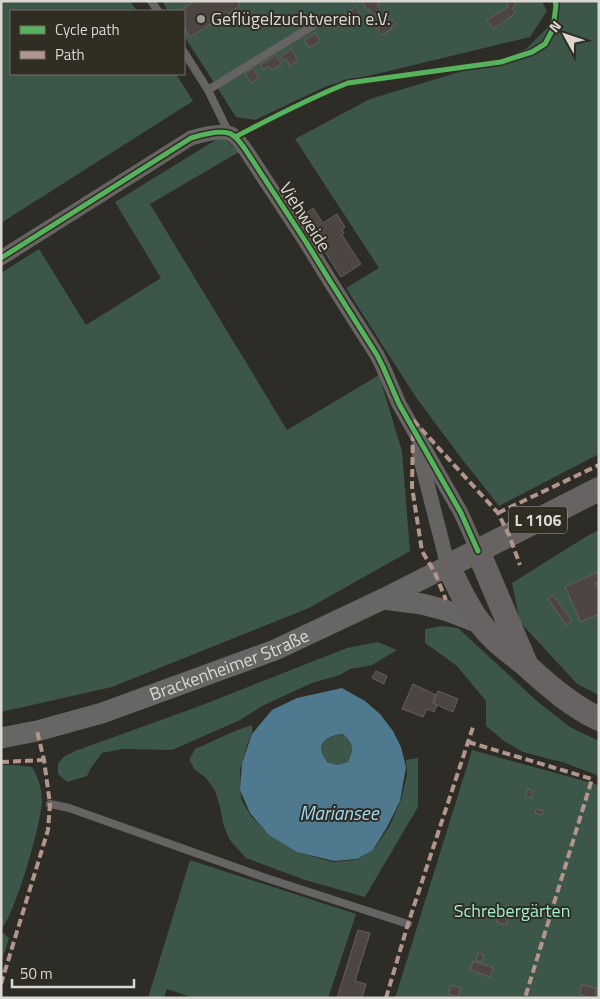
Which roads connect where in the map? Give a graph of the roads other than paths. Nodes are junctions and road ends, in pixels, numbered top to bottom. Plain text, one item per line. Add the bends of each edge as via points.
1 (314, 25) dead end
2 (185, 54) edge
3 (208, 90) junction
4 (229, 133) junction
5 (1, 258) edge
6 (414, 430) junction
7 (599, 489) edge
8 (478, 551) junction
9 (448, 566) junction
10 (383, 599) junction
11 (479, 623) junction
12 (527, 666) junction
13 (599, 719) edge
14 (1, 738) edge
15 (50, 804) dead end
16 (408, 924) dead end

1 - 3 lane
2 - 3 lane, Viehweide
3 - 4 lane, Viehweide
4 - 5 street via 201,134 192,138
4 - 6 street, Viehweide via 246,149 306,242 383,367
6 - 8 street, Viehweide via 461,513
6 - 9 street, Viehweide
7 - 8 main road, Brackenheimer Straße / L 1106
8 - 9 main road, Brackenheimer Straße / L 1106
8 - 12 main road
9 - 10 main road, Brackenheimer Straße / L 1106
9 - 11 main road
10 - 11 main road via 422,604
10 - 14 main road, Brackenheimer Straße / L 1106 via 275,650 102,713
11 - 12 main road
12 - 13 main road via 569,702
15 - 16 lane

